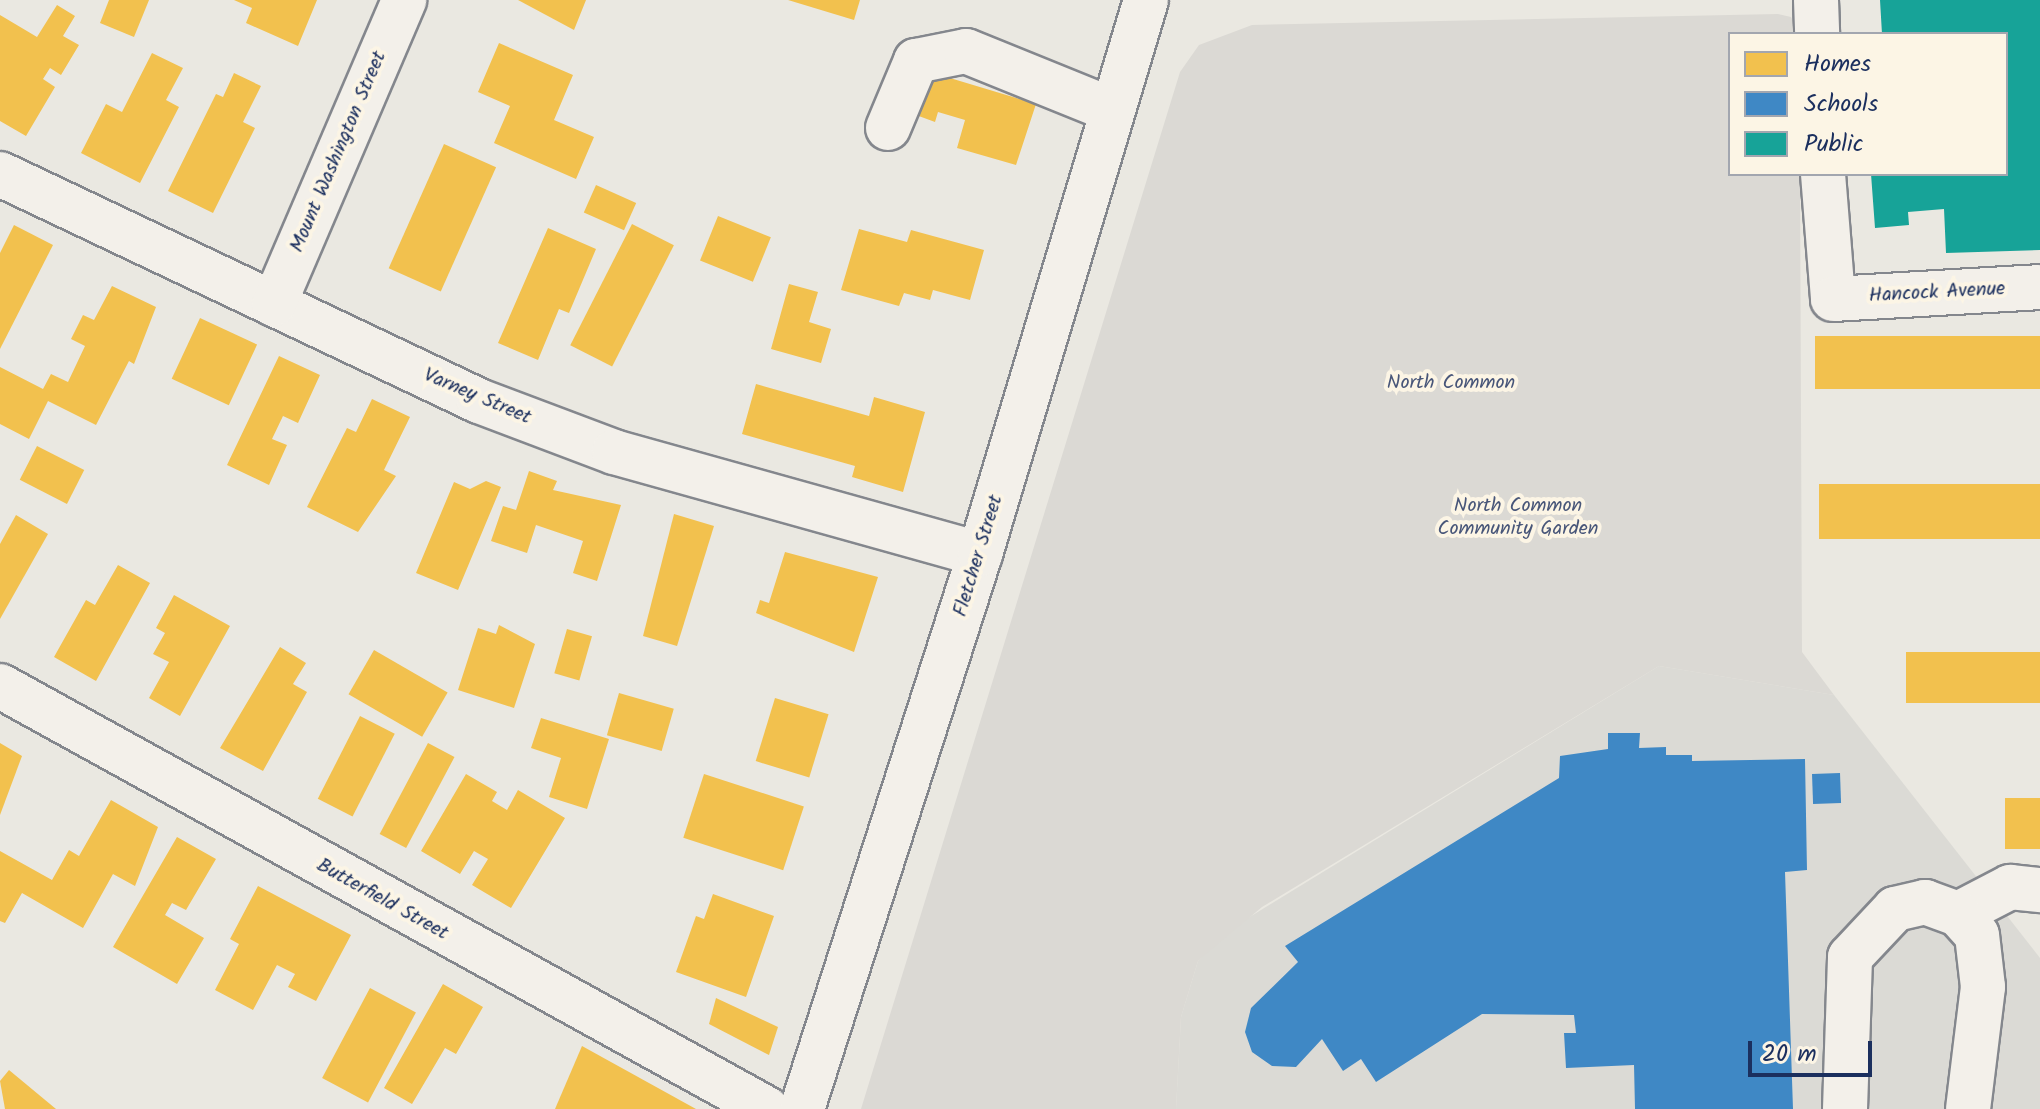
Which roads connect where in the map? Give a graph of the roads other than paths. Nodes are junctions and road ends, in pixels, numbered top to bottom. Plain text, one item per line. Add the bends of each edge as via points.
1 (404, 0) edge
2 (1146, 0) edge
3 (1816, 0) edge
4 (1817, 32) edge
5 (1112, 110) junction
6 (888, 128) dead end
7 (0, 174) edge
8 (1823, 176) edge
9 (2040, 287) edge
10 (274, 304) junction
11 (980, 554) junction
12 (0, 686) edge
13 (2025, 888) edge
14 (1958, 914) junction
15 (767, 1109) edge
16 (802, 1109) edge
17 (1845, 1109) edge
18 (1968, 1109) edge

1 - 10 street, Mount Washington Street
2 - 5 street, Fletcher Street
3 - 4 street
5 - 6 street via 966,51 916,61
5 - 11 street, Fletcher Street
7 - 10 street, Varney Street
8 - 9 street, Hancock Avenue via 1833,299
10 - 11 street, Varney Street via 479,401 614,452
11 - 16 street, Fletcher Street
12 - 15 street, Butterfield Street
13 - 14 street
14 - 17 street via 1925,902 1895,909 1850,957
14 - 18 street via 1977,935 1983,987

